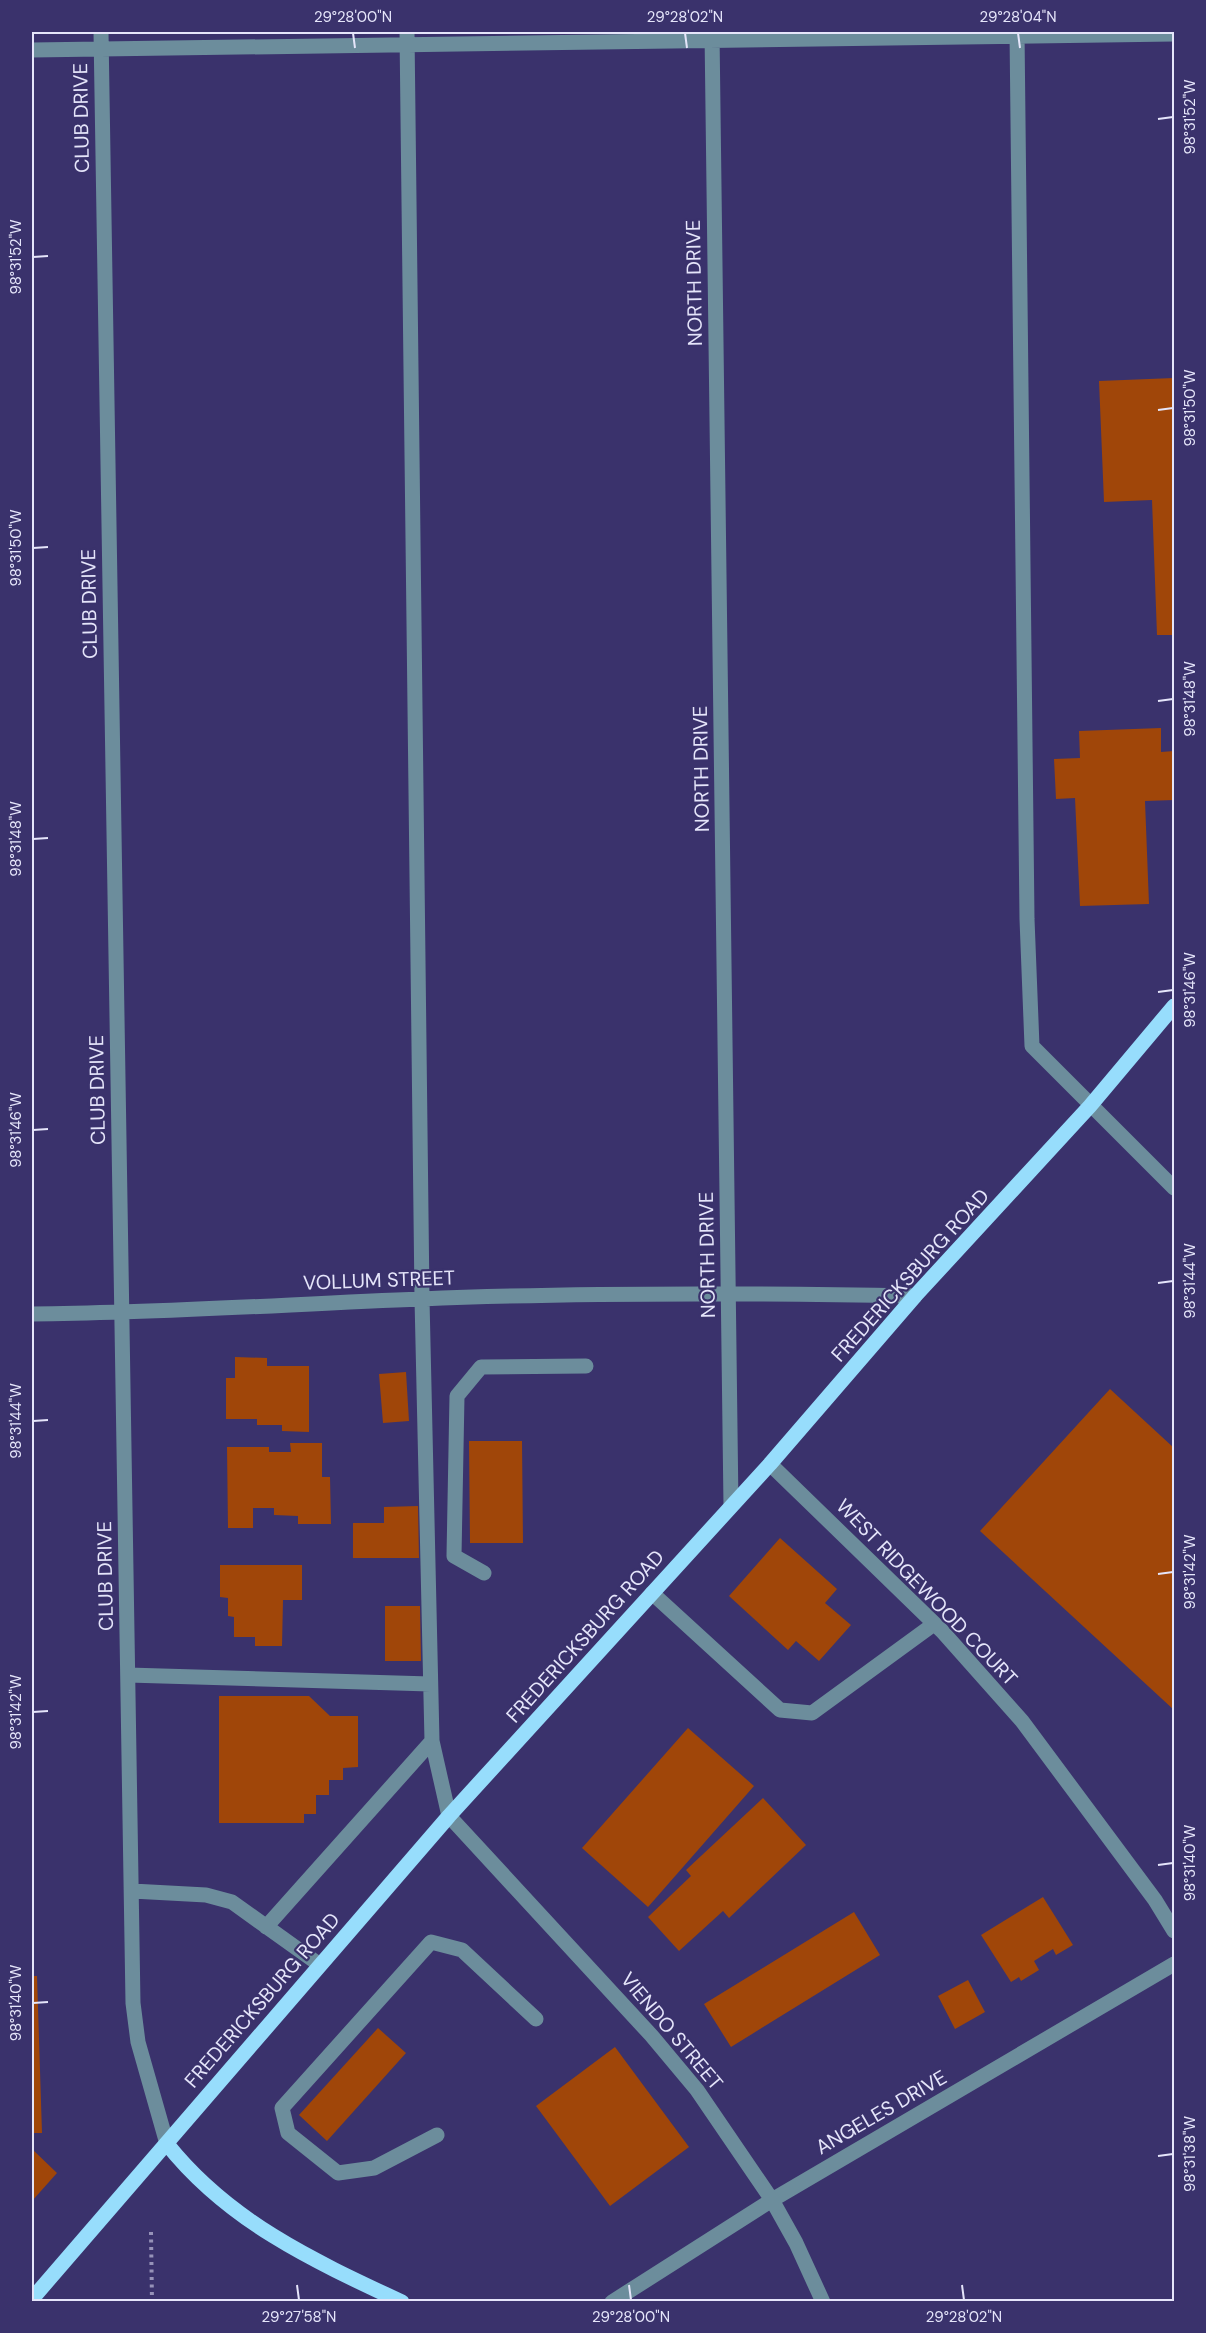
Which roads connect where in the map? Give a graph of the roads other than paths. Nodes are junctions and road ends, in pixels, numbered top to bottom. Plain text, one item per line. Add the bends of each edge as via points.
1 (101, 32) edge
2 (1017, 33) edge
3 (1174, 34) edge
4 (712, 35) edge
5 (407, 38) edge
6 (101, 49) junction
7 (32, 50) edge
8 (1174, 1006) edge
9 (1090, 1106) junction
10 (1174, 1188) edge
11 (728, 1293) junction
12 (915, 1296) junction
13 (422, 1299) junction
14 (122, 1313) junction
15 (32, 1314) edge
16 (586, 1365) dead end
17 (770, 1464) junction
18 (731, 1506) junction
19 (484, 1573) dead end
20 (652, 1593) junction
21 (934, 1624) junction
22 (128, 1675) junction
23 (430, 1684) junction
24 (432, 1741) junction
25 (449, 1816) junction
26 (132, 1891) junction
27 (267, 1928) junction
28 (1174, 1931) edge
29 (1174, 1964) edge
30 (320, 1965) junction
31 (536, 2019) dead end
32 (437, 2135) dead end
33 (167, 2144) junction
34 (772, 2200) junction
35 (32, 2299) edge
36 (402, 2301) edge
37 (612, 2301) edge
38 (823, 2301) edge

1 - 6 street, CLUB DRIVE
2 - 3 street
2 - 4 street
2 - 9 street via 1027,919 1032,1046
4 - 5 street
4 - 11 street, NORTH DRIVE
5 - 6 street
5 - 13 street
6 - 7 street
6 - 14 street, CLUB DRIVE
8 - 9 main road, FREDERICKSBURG ROAD
9 - 10 street
9 - 12 main road, FREDERICKSBURG ROAD
11 - 12 street, VOLLUM STREET
11 - 13 street, VOLLUM STREET
11 - 18 street, NORTH DRIVE
12 - 17 main road, FREDERICKSBURG ROAD
13 - 14 street, VOLLUM STREET
13 - 23 street
14 - 15 street, VOLLUM STREET
14 - 22 street, CLUB DRIVE
16 - 19 street via 481,1367 457,1396 454,1556
17 - 18 main road, FREDERICKSBURG ROAD
17 - 21 street, WEST RIDGEWOOD COURT
18 - 20 main road, FREDERICKSBURG ROAD
20 - 21 street via 780,1710 812,1713
20 - 25 main road, FREDERICKSBURG ROAD
21 - 28 street, WEST RIDGEWOOD COURT via 1022,1720 1155,1899
22 - 23 street
22 - 26 street, CLUB DRIVE
23 - 24 street
24 - 25 street
24 - 27 street
25 - 30 main road, FREDERICKSBURG ROAD
25 - 34 street, VIENDO STREET via 651,2035 697,2090
26 - 27 street via 206,1895 232,1902
26 - 33 street, CLUB DRIVE via 133,2003 138,2042
27 - 30 street
29 - 34 street, ANGELES DRIVE
30 - 33 main road, FREDERICKSBURG ROAD
31 - 32 street via 462,1950 430,1942 282,2108 288,2133 338,2173 374,2168
33 - 35 main road, FREDERICKSBURG ROAD
33 - 36 main road via 220,2200 264,2233 323,2266
34 - 37 street, ANGELES DRIVE
34 - 38 street, VIENDO STREET

